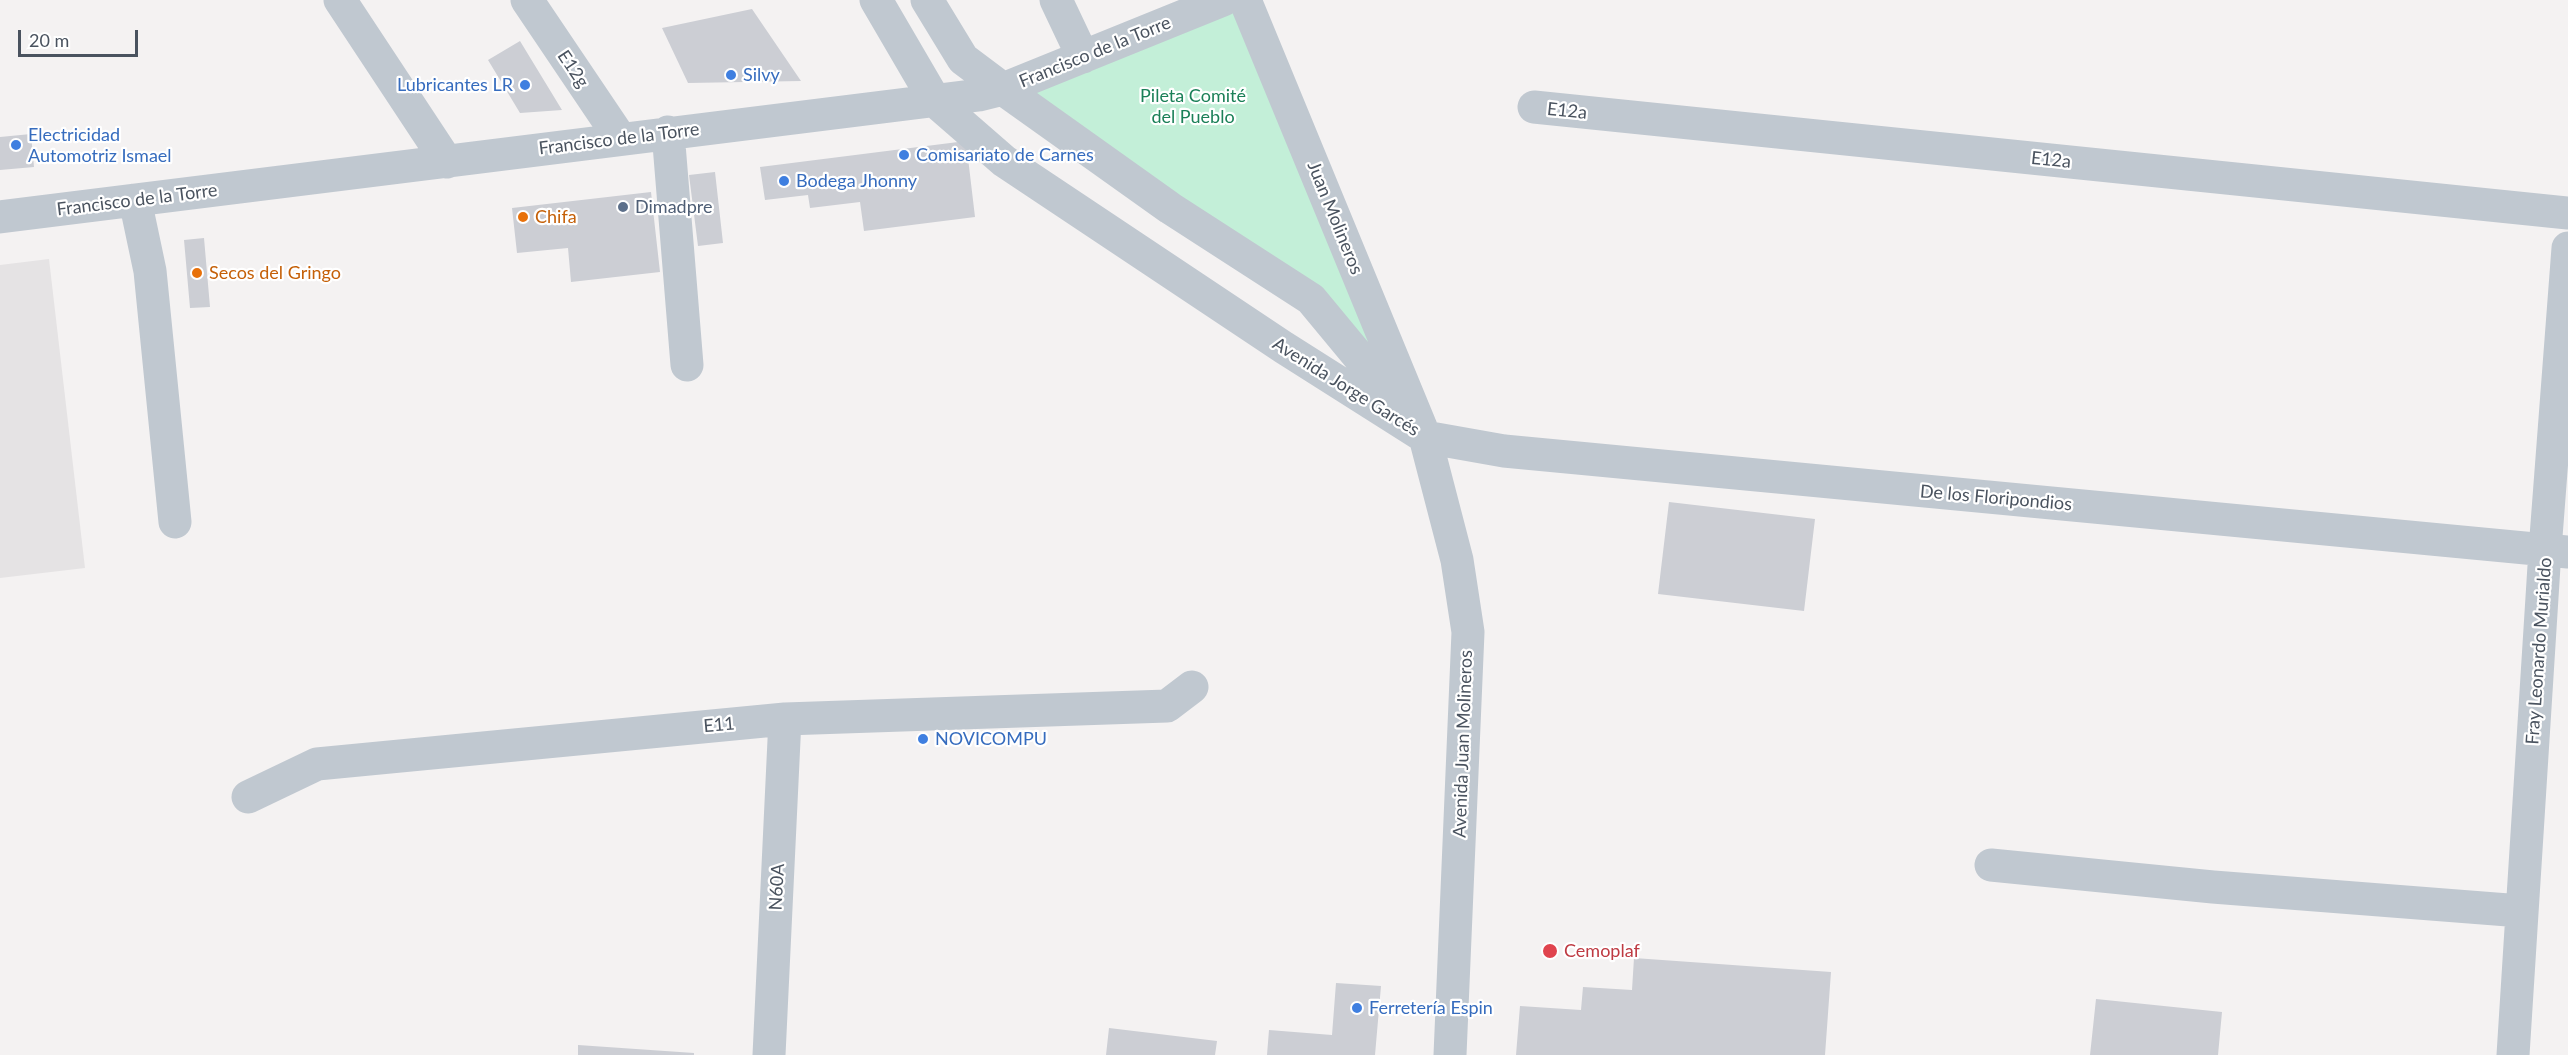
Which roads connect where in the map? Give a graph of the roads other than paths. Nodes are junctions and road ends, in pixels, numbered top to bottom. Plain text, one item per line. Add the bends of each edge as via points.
1 (340, 0) edge
2 (527, 0) edge
3 (876, 0) edge
4 (927, 0) edge
5 (1056, 0) edge
6 (1223, 0) edge
7 (1245, 0) edge
8 (1083, 57) junction
9 (1003, 89) junction
10 (935, 101) junction
11 (1534, 107) dead end
12 (668, 132) junction
13 (620, 138) junction
14 (447, 162) junction
15 (135, 200) junction
16 (2568, 213) edge
17 (0, 218) edge
18 (2568, 248) edge
19 (687, 365) dead end
20 (1425, 437) junction
21 (175, 522) dead end
22 (2557, 551) edge
23 (1192, 687) dead end
24 (785, 719) junction
25 (248, 797) dead end
26 (1991, 865) dead end
27 (2521, 911) junction
28 (770, 1055) edge
29 (1450, 1055) edge
30 (2512, 1055) edge

1 - 14 street
2 - 13 street, E12g
3 - 10 street, Avenida Jorge Garcés
4 - 9 street, Avenida Jorge Garcés via 963,58
5 - 8 street
6 - 8 street, Francisco de la Torre
7 - 20 street, Juan Molineros
8 - 9 street, Francisco de la Torre
9 - 10 street, Francisco de la Torre
9 - 20 street, Avenida Jorge Garcés via 1170,208 1311,299
10 - 12 street, Francisco de la Torre
10 - 20 street, Avenida Jorge Garcés via 1004,161
11 - 16 street, E12a
12 - 13 street, Francisco de la Torre
12 - 19 street
13 - 14 street, Francisco de la Torre
14 - 15 street, Francisco de la Torre
15 - 17 street, Francisco de la Torre
15 - 21 street via 150,271
18 - 22 street, Fray Leonardo Murialdo
20 - 22 street, De los Floripondios via 1516,453
20 - 29 street, Avenida Juan Molineros via 1457,560 1468,632
22 - 27 street, Fray Leonardo Murialdo
23 - 24 street, E11 via 1167,706
24 - 25 street, E11 via 317,764
24 - 28 street, N60A
26 - 27 street
27 - 30 street, Fray Leonardo Murialdo

